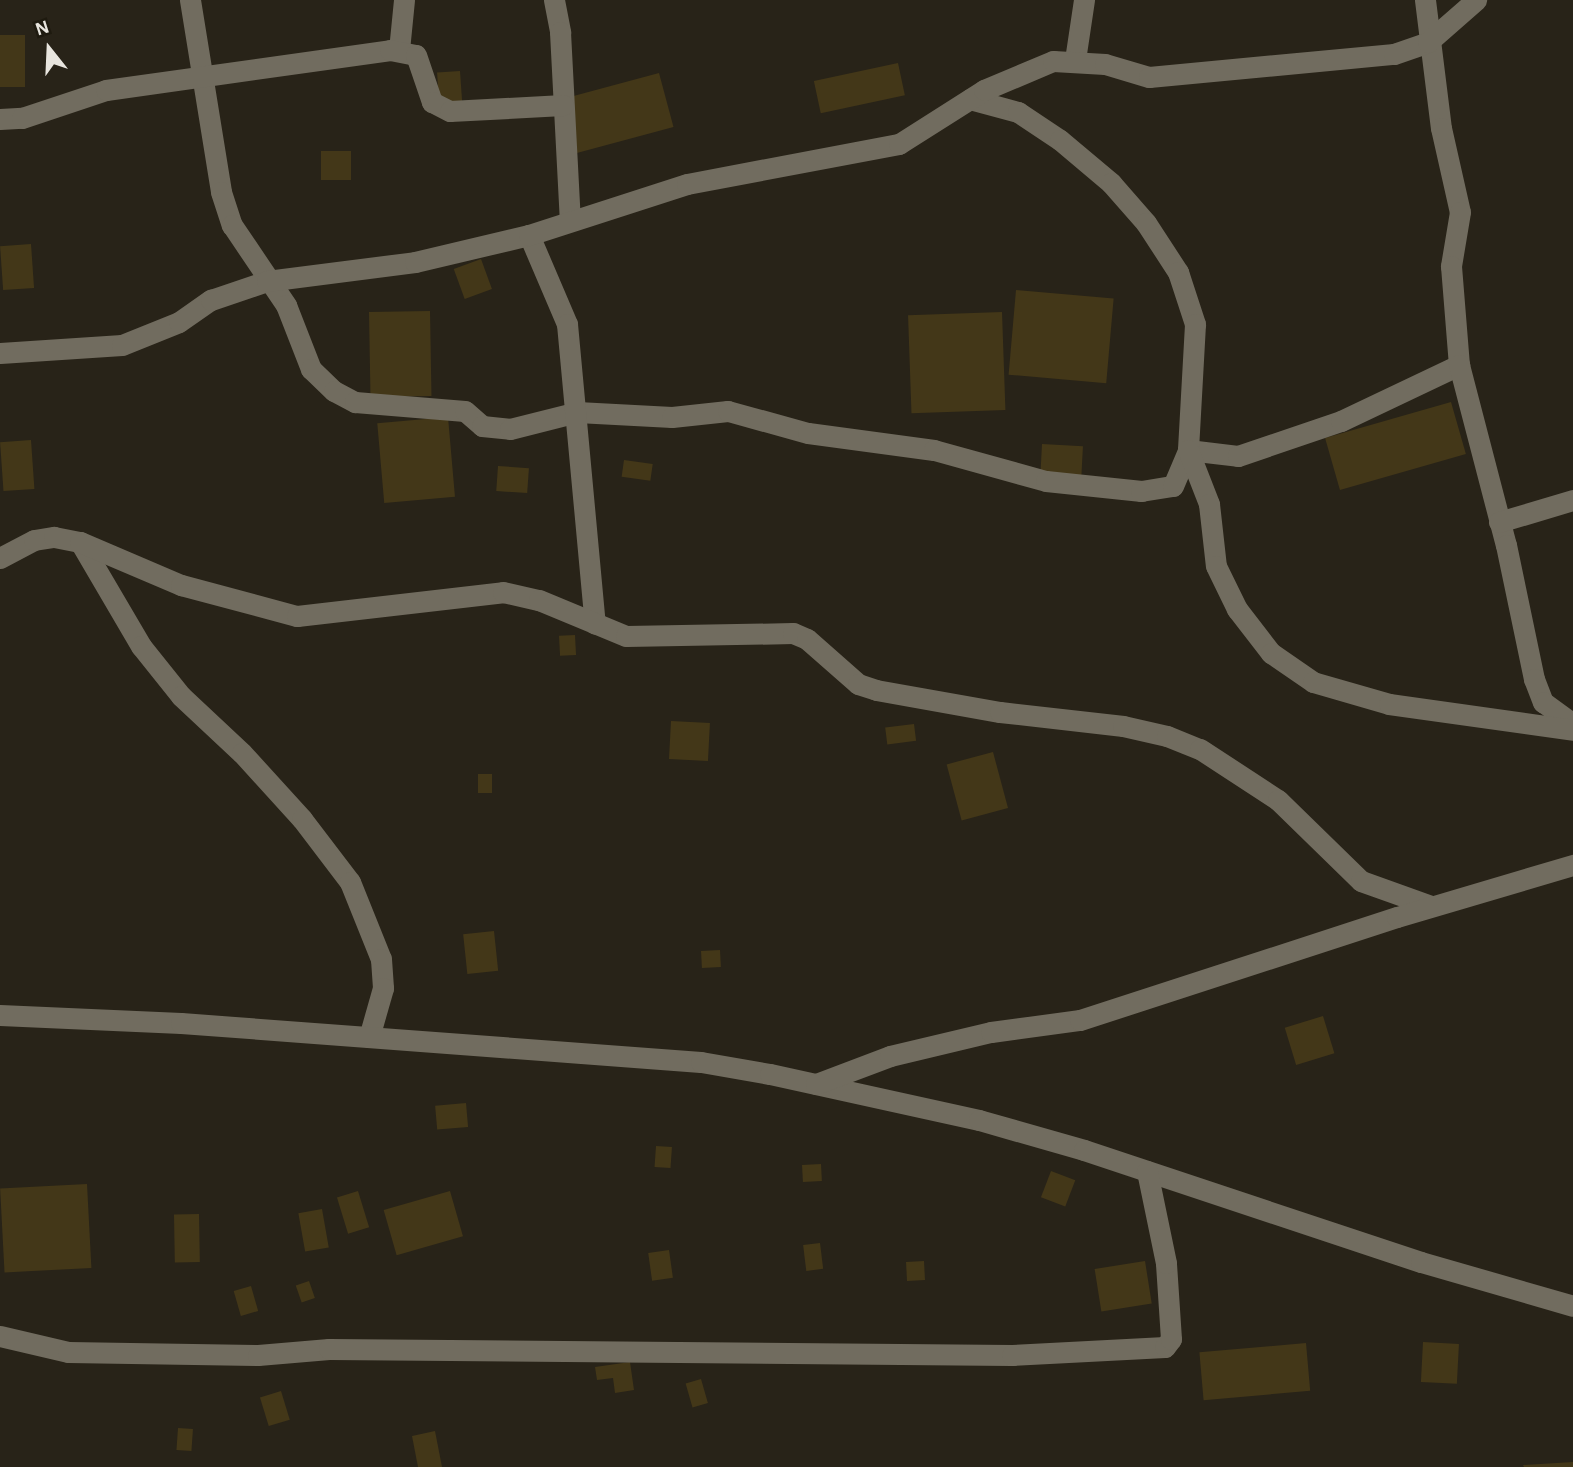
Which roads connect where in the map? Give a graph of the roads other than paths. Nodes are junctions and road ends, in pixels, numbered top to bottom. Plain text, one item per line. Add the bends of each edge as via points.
1 (190, 0) edge
2 (404, 0) edge
3 (554, 0) edge
4 (1084, 0) edge
5 (1424, 0) edge
6 (1476, 0) edge
7 (1428, 42) junction
8 (399, 50) junction
9 (1075, 60) junction
10 (205, 74) junction
11 (970, 99) junction
12 (563, 105) junction
13 (0, 118) edge
14 (570, 221) junction
15 (529, 235) junction
16 (267, 281) junction
17 (0, 353) edge
18 (1460, 365) junction
19 (577, 412) junction
20 (1188, 450) junction
21 (1573, 500) edge
22 (1499, 522) junction
23 (80, 542) junction
24 (0, 558) edge
25 (595, 624) junction
26 (1573, 724) edge
27 (1573, 730) edge
28 (1573, 866) edge
29 (1431, 906) junction
30 (0, 1015) edge
31 (369, 1037) junction
32 (816, 1084) junction
33 (1147, 1171) junction
34 (1573, 1306) edge
35 (0, 1336) edge

1 - 10 street
2 - 8 street
3 - 12 street
4 - 9 street
5 - 7 street
6 - 7 street
7 - 9 street via 1394,54 1149,77
7 - 18 street via 1460,212 1451,266
8 - 10 street via 355,51
8 - 12 street via 416,55 432,102 450,111
9 - 11 street via 1040,65
10 - 13 street via 106,90 22,118
10 - 16 street via 221,192 232,225
11 - 14 street via 900,144 687,184
11 - 20 street via 1018,112 1060,140 1111,183 1146,223 1178,272 1195,324
12 - 14 street
14 - 15 street
15 - 16 street via 380,268
15 - 19 street via 566,324
16 - 17 street via 211,300 179,322 121,345
16 - 19 street via 286,305 311,369 334,391 355,402 465,411 482,426 510,429
18 - 20 street via 1340,421 1238,456
18 - 22 street
19 - 20 street via 672,417 728,411 808,433 934,450 1046,481 1131,491 1173,486
19 - 25 street
20 - 27 street via 1209,504 1216,566 1237,609 1271,653 1313,682 1389,704
21 - 22 street
22 - 26 street via 1538,691 1551,711
23 - 24 street via 54,537 34,540
23 - 25 street via 181,585 277,614 317,615 503,592 539,600
23 - 31 street via 141,646 181,696 276,790 350,882 381,959 383,988
25 - 29 street via 626,636 793,633 807,639 858,684 876,690 1167,736 1200,749 1278,800 1362,881
28 - 29 street
29 - 32 street via 1080,1020 992,1032 890,1056
30 - 31 street
31 - 32 street via 701,1062
32 - 33 street via 979,1120
33 - 34 street via 1421,1262
33 - 35 street via 1166,1264 1171,1339 1165,1347 1012,1355 329,1349 258,1355 68,1352

